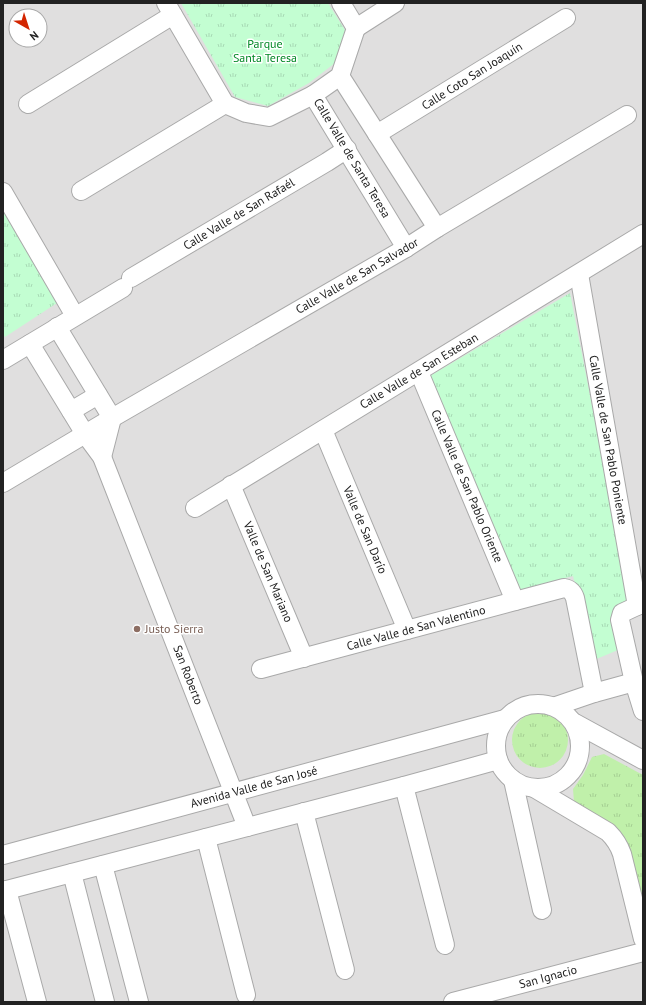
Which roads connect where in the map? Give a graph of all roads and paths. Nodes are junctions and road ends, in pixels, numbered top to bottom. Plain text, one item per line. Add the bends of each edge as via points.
1 (341, 3) edge
2 (395, 3) edge
3 (170, 9) edge
4 (566, 18) dead end
5 (356, 28) junction
6 (340, 76) junction
7 (313, 95) junction
8 (28, 104) dead end
9 (225, 104) junction
10 (627, 115) dead end
11 (378, 134) junction
12 (347, 149) junction
13 (81, 191) dead end
14 (3, 192) edge
15 (437, 228) junction
16 (643, 234) edge
17 (406, 248) junction
18 (578, 274) junction
19 (75, 316) junction
20 (57, 327) junction
21 (30, 344) junction
22 (4, 357) edge
23 (419, 372) junction
24 (98, 394) junction
25 (70, 411) junction
26 (112, 418) junction
27 (323, 430) junction
28 (85, 434) junction
29 (102, 457) junction
30 (3, 483) edge
31 (231, 485) junction
32 (195, 508) dead end
33 (515, 601) junction
34 (634, 608) edge
35 (407, 630) junction
36 (304, 658) junction
37 (261, 669) dead end
38 (634, 682) junction
39 (594, 693) junction
40 (556, 706) junction
41 (643, 711) edge
42 (505, 719) junction
43 (575, 723) junction
44 (498, 760) junction
45 (643, 760) edge
46 (513, 780) junction
47 (404, 786) junction
48 (534, 788) junction
49 (234, 793) junction
50 (304, 812) junction
51 (247, 827) junction
52 (206, 838) junction
53 (3, 854) edge
54 (103, 865) junction
55 (72, 873) junction
56 (5, 890) edge
57 (542, 910) dead end
58 (643, 939) edge
59 (445, 945) dead end
60 (643, 952) edge
61 (345, 970) dead end
62 (246, 995) dead end
63 (37, 1002) edge
64 (105, 1002) edge
65 (139, 1002) edge
66 (453, 1002) edge

1 - 5 street
2 - 5 street
3 - 8 street
3 - 9 street
4 - 11 street, Calle Coto San Joaquín
5 - 6 street
6 - 7 street, Calle Valle de Santa Teresa
6 - 11 street
7 - 9 street via 269,118 246,113
7 - 12 street, Calle Valle de Santa Teresa
9 - 13 street
10 - 15 street, Calle Valle de San Salvador
11 - 15 street
12 - 17 street, Calle Valle de Santa Teresa
12 - 19 street, Calle Valle de San Rafaél
14 - 19 street
15 - 17 street, Calle Valle de San Salvador
16 - 18 street, Calle Valle de San Esteban
17 - 26 street, Calle Valle de San Salvador
18 - 23 street, Calle Valle de San Esteban
18 - 34 street, Calle Valle de San Pablo Poniente
19 - 20 street, Calle Valle de San Rafaél
20 - 21 street, Calle Valle de San Rafaél
20 - 24 street
21 - 22 street, Calle Valle de San Rafaél
21 - 25 street, San Roberto
23 - 27 street, Calle Valle de San Esteban
23 - 33 street, Calle Valle de San Pablo Oriente
24 - 25 street
24 - 26 street
25 - 28 street, San Roberto
26 - 28 street, Calle Valle de San Salvador
26 - 29 street
27 - 31 street, Calle Valle de San Esteban
27 - 35 street, Valle de San Darío
28 - 29 street, San Roberto
28 - 30 street, Calle Valle de San Salvador
29 - 49 street, San Roberto
31 - 32 street, Calle Valle de San Esteban
31 - 36 street, Valle de San Mariano
33 - 35 street, Calle Valle de San Valentino
33 - 39 street, Calle Valle de San Valentino via 564,588 571,590 575,598
34 - 38 street, Calle Valle de San Pablo Poniente via 620,617
35 - 36 street, Calle Valle de San Valentino
36 - 37 street, Calle Valle de San Valentino
38 - 39 street
38 - 41 street, Calle Valle de San Pablo Poniente
39 - 40 street
40 - 42 street via 531,704 517,709
40 - 43 street
42 - 44 street via 496,739
42 - 49 street, Avenida Valle de San José
43 - 45 street
43 - 48 street via 581,753 575,768 564,780 550,787
44 - 46 street
44 - 47 street
46 - 48 street via 523,786
46 - 57 street
47 - 50 street
47 - 59 street
48 - 58 street via 614,838 622,854
49 - 51 street, San Roberto
49 - 53 street, Avenida Valle de San José
50 - 51 street
50 - 61 street
51 - 52 street
52 - 54 street
52 - 62 street
54 - 55 street
54 - 65 street
55 - 56 street
55 - 64 street
56 - 63 street
60 - 66 street, San Ignacio

